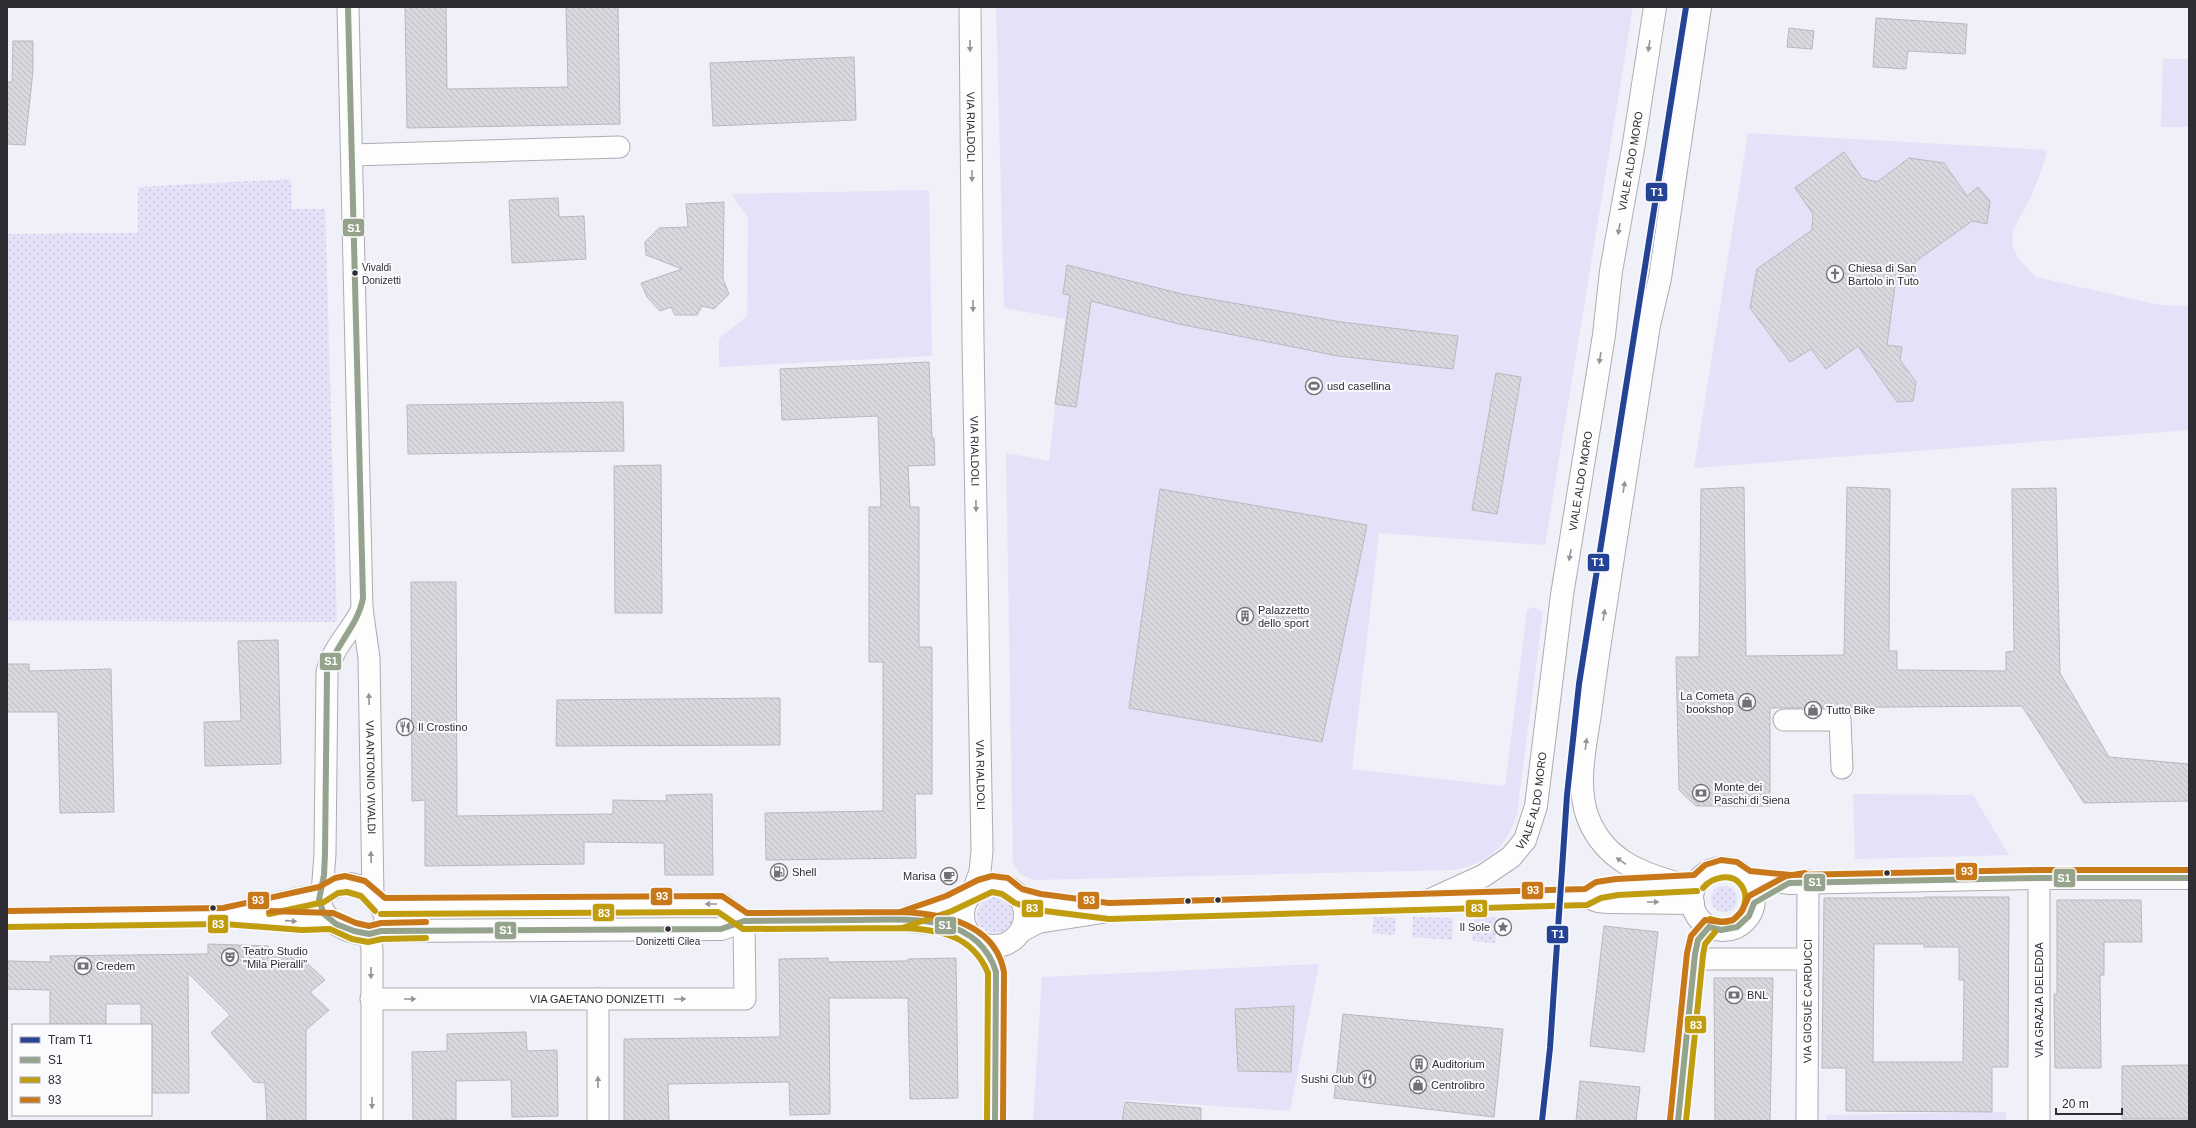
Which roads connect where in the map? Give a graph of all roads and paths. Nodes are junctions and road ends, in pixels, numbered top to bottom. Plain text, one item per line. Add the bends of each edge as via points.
1 (348, 7) edge
2 (970, 7) edge
3 (1655, 7) edge
4 (1700, 7) edge
5 (619, 147) dead end
6 (352, 155) junction
7 (362, 609) junction
8 (346, 637) junction
9 (369, 658) junction
10 (1784, 720) dead end
11 (1842, 768) dead end
12 (2040, 878) junction
13 (2189, 878) edge
14 (1747, 879) junction
15 (1798, 882) junction
16 (1691, 890) junction
17 (972, 893) junction
18 (322, 894) junction
19 (1018, 896) junction
20 (377, 901) junction
21 (1428, 901) junction
22 (1754, 903) junction
23 (1109, 911) junction
24 (224, 916) junction
25 (7, 919) edge
26 (901, 920) junction
27 (744, 921) junction
28 (332, 922) junction
29 (1709, 927) junction
30 (1021, 931) junction
31 (375, 932) junction
32 (976, 940) junction
33 (1694, 959) junction
34 (1807, 959) junction
35 (371, 999) junction
36 (598, 999) junction
37 (372, 1121) edge
38 (598, 1121) edge
39 (995, 1121) edge
40 (1678, 1121) edge
41 (1807, 1121) edge
42 (2038, 1121) edge

1 - 6 street, VIA ANTONIO VIVALDI
2 -> 17 street, VIA RIALDOLI via 982,851 980,872
3 -> 21 street, VIALE ALDO MORO via 1611,271 1562,595 1536,806 1525,840 1511,857 1483,876
16 -> 4 street via 1635,870 1608,850 1598,839 1588,818 1584,806 1583,784 1596,668 1649,325 1660,278
5 - 6 street
6 - 7 street, VIA ANTONIO VIVALDI
7 - 8 street
7 - 9 street, VIA ANTONIO VIVALDI
8 - 9 street via 359,645
8 - 18 street via 334,650 327,672 325,854
20 -> 9 street, VIA ANTONIO VIVALDI
10 - 11 street via 1840,720
12 - 13 street
12 - 15 street
12 - 42 street, VIA GRAZIA DELEDDA
14 - 15 street
14 - 16 street via 1734,870 1720,868 1708,872
14 - 22 street via 1753,889
15 - 22 street
15 - 34 street, VIA GIOSUÈ CARDUCCI
16 - 21 street via 1618,887 1598,890 1588,897
16 - 29 street via 1696,914
17 - 19 street via 981,887 997,884
17 - 26 street
17 - 32 street, VIA RIALDOLI via 963,914 965,926
18 - 20 street via 334,885 348,884 364,889
18 - 24 street
18 - 28 street via 320,906
19 - 23 street via 1039,902
19 - 30 street via 1025,911
27 -> 20 street via 721,904
20 - 31 street via 385,917 385,925
21 - 23 street
22 - 29 street via 1749,916 1737,927 1721,930
23 - 30 street via 1038,922
24 - 25 street
24 -> 28 street
26 - 27 street
26 - 32 street via 940,924
27 - 31 street via 721,928
36 -> 27 street, VIA GAETANO DONIZETTI via 745,999
28 - 31 street via 354,931
29 - 33 street via 1698,940
30 - 32 street via 1006,944 994,947
31 -> 35 street
32 - 39 street, VIA RIALDOLI via 994,961 996,972
33 - 34 street
33 - 40 street
34 - 41 street, VIA GIOSUÈ CARDUCCI
35 -> 36 street, VIA GAETANO DONIZETTI
35 -> 37 street
38 -> 36 street

